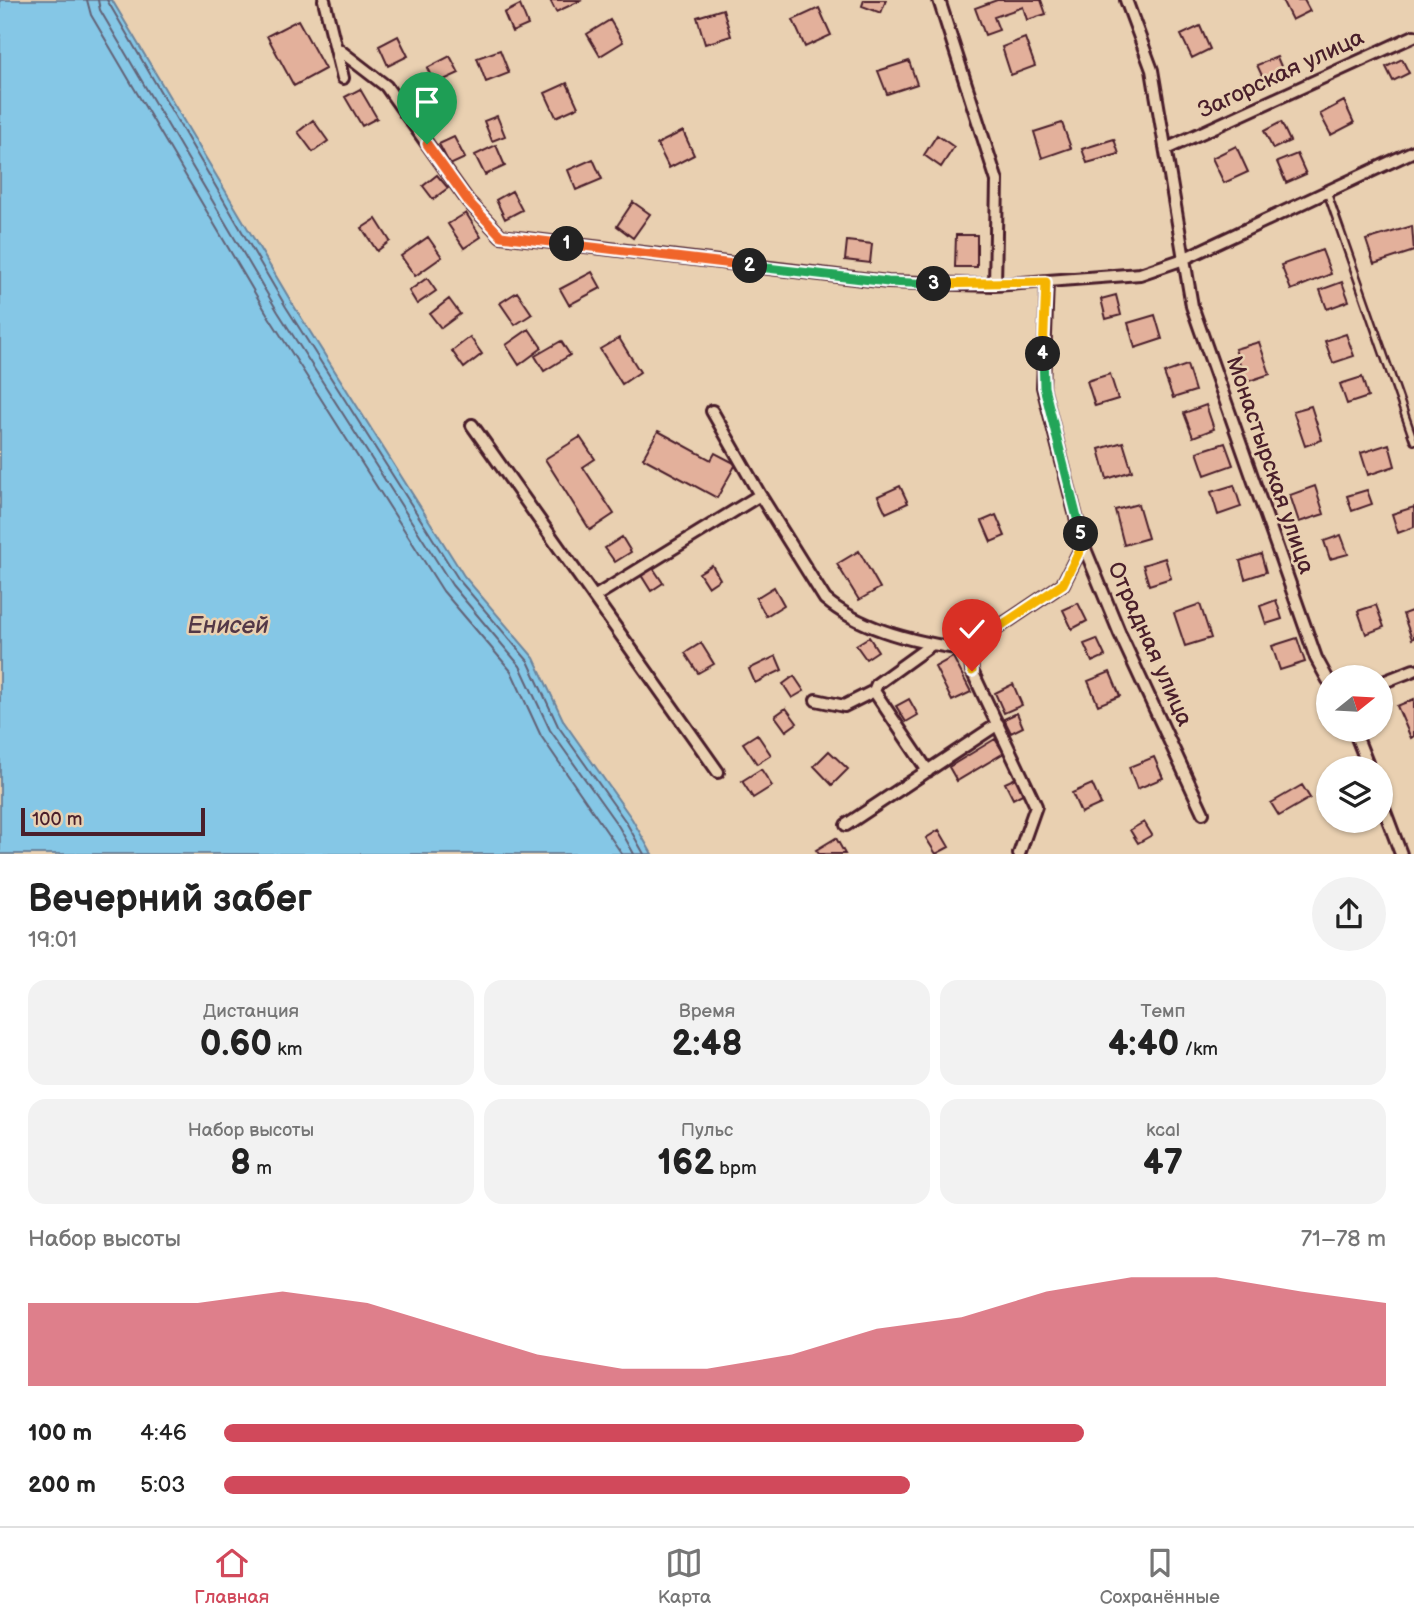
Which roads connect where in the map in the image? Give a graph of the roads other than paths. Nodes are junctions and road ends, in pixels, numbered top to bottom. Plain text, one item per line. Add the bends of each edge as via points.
1 (324, 0) edge
2 (939, 0) edge
3 (1126, 0) edge
4 (1414, 36) edge
5 (338, 50) junction
6 (343, 78) dead end
7 (1166, 149) junction
8 (1414, 151) edge
9 (1327, 192) junction
10 (1181, 260) junction
11 (1046, 282) junction
12 (995, 285) junction
13 (712, 411) dead end
14 (472, 425) dead end
15 (1414, 442) edge
16 (760, 495) junction
17 (1083, 544) junction
18 (594, 597) junction
19 (931, 645) junction
20 (970, 650) junction
21 (1320, 665) edge
22 (1414, 670) edge
23 (1393, 678) edge
24 (874, 691) junction
25 (816, 700) dead end
26 (998, 723) junction
27 (928, 771) junction
28 (718, 772) dead end
29 (1203, 813) dead end
30 (846, 825) dead end
31 (1393, 832) edge
32 (1019, 854) edge
33 (1401, 854) edge

1 - 5 street
2 - 12 street via 997,181
3 - 7 street, Монастырская улица via 1152,70
4 - 7 street, Загорская улица
5 - 6 street
5 - 12 street via 386,86 468,201 501,236 888,282
7 - 10 street, Монастырская улица
8 - 9 street
9 - 10 street
9 - 15 lane
10 - 11 street via 1140,274
10 - 21 street, Монастырская улица via 1196,319
11 - 12 street
11 - 17 street, Отрадная улица via 1044,387
13 - 16 street
14 - 18 street
16 - 18 street
16 - 19 street via 825,599 855,619
17 - 20 street via 1063,584
17 - 29 street, Отрадная улица
18 - 28 street
19 - 20 street
19 - 24 street via 877,684
20 - 26 street via 972,671
22 - 23 street
24 - 25 street via 844,706
24 - 27 street
26 - 27 street
26 - 32 street via 1036,806
27 - 30 street
31 - 33 street

